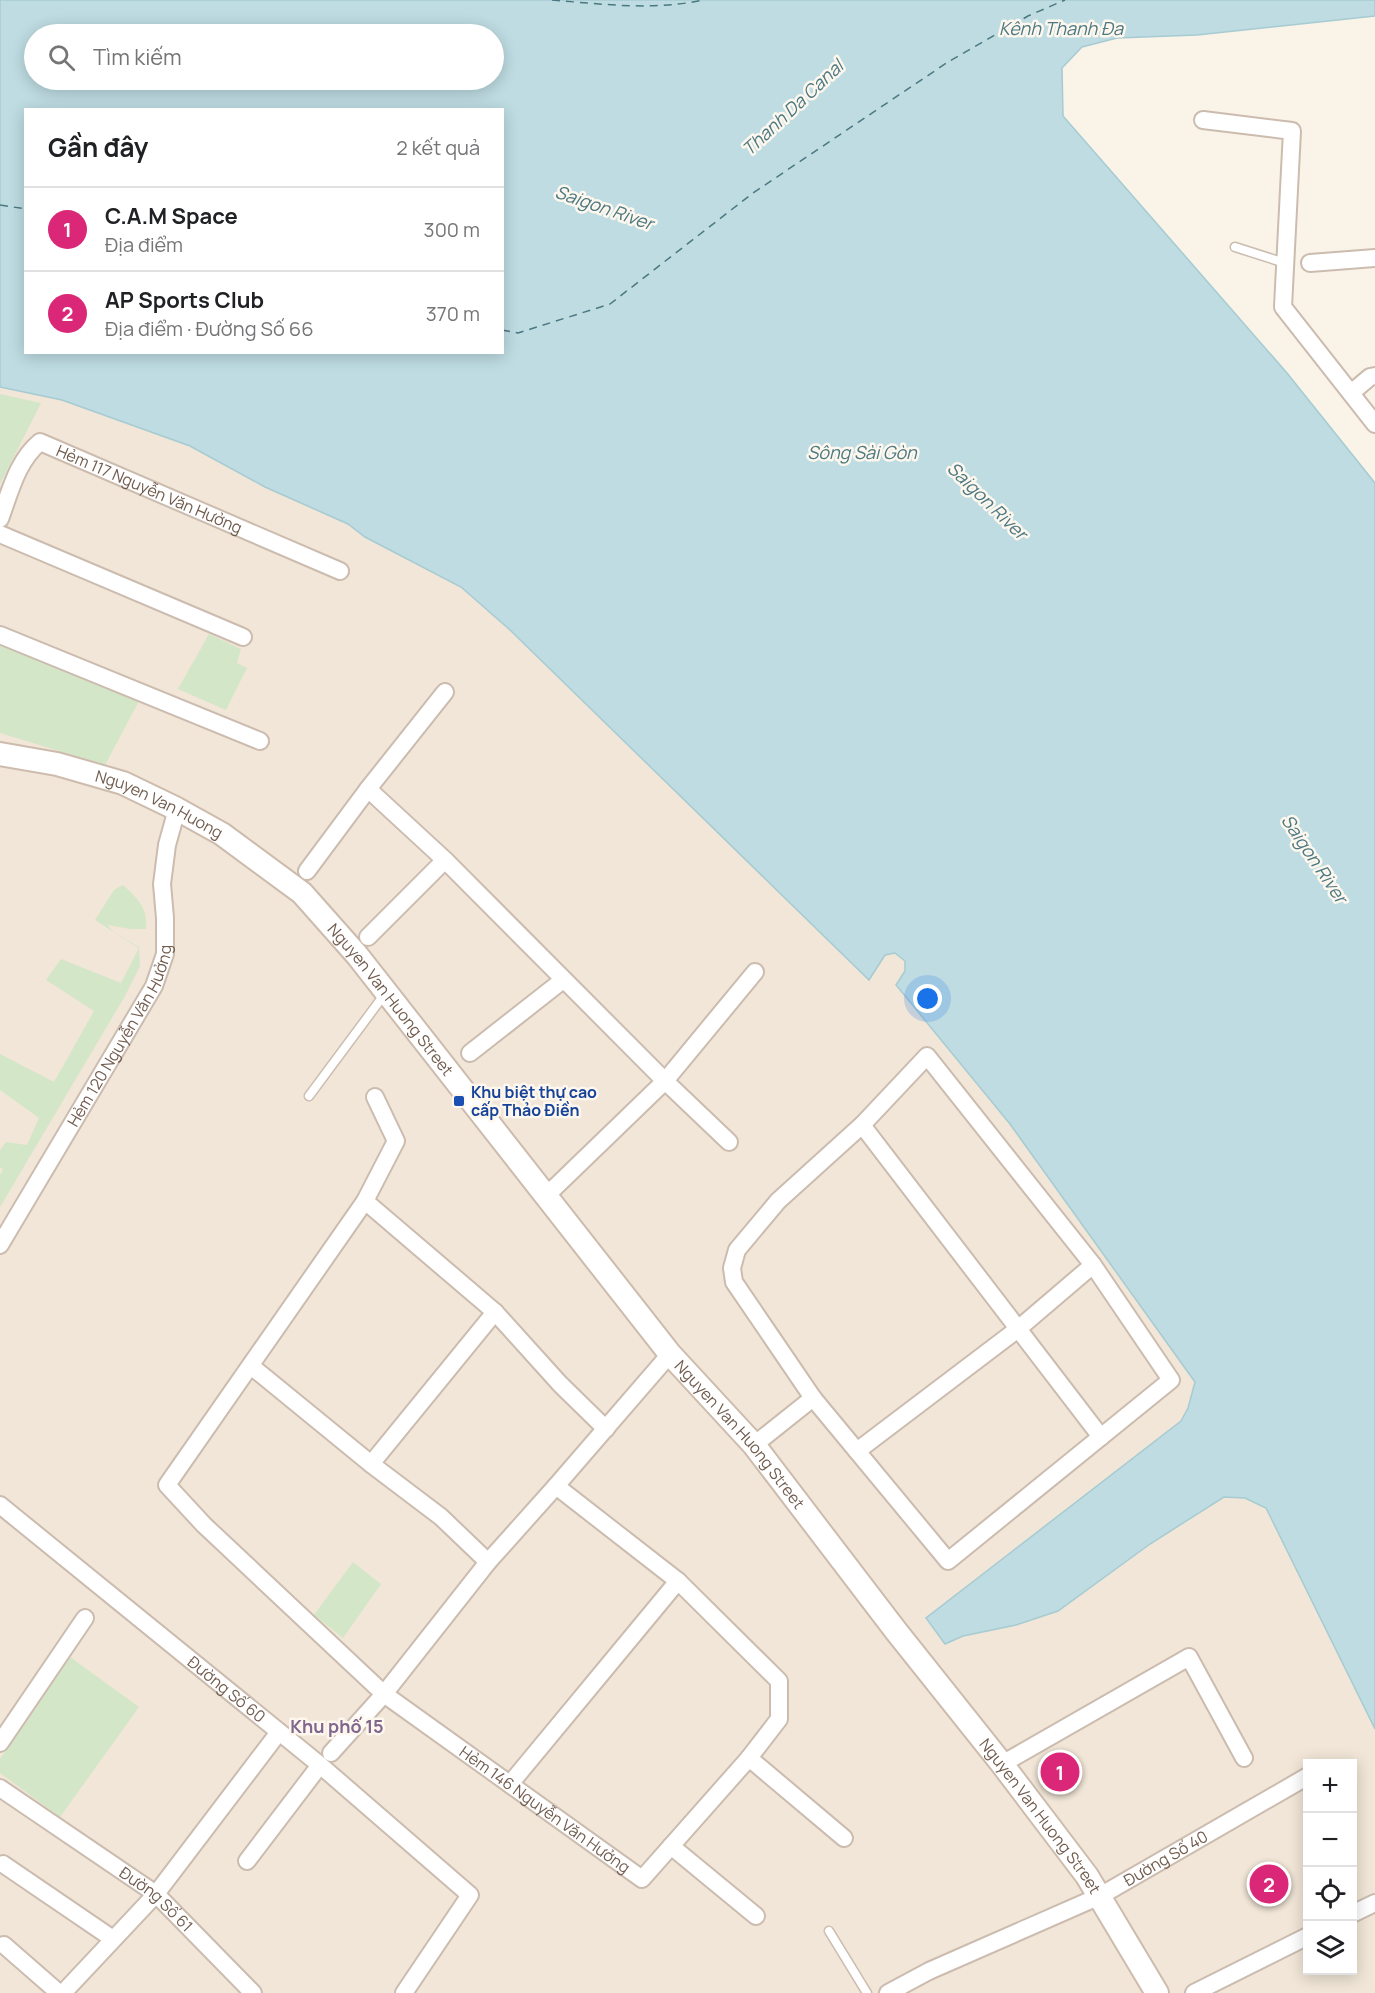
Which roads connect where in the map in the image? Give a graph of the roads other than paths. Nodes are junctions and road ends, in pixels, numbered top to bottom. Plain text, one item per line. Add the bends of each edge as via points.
1 (1203, 120) dead end
2 (1235, 247) dead end
3 (1375, 258) edge
4 (1285, 263) junction
5 (1310, 263) dead end
6 (1375, 376) edge
7 (1352, 393) junction
8 (1375, 424) edge
9 (0, 519) edge
10 (0, 534) edge
11 (340, 571) dead end
12 (0, 635) edge
13 (243, 637) dead end
14 (446, 692) dead end
15 (260, 741) dead end
16 (0, 754) edge
17 (368, 789) junction
18 (177, 809) junction
19 (445, 860) junction
20 (304, 882) junction
21 (368, 937) dead end
22 (755, 972) dead end
23 (563, 980) junction
24 (387, 992) junction
25 (470, 1053) dead end
26 (665, 1081) junction
27 (309, 1096) dead end
28 (375, 1097) dead end
29 (862, 1125) junction
30 (729, 1142) dead end
31 (547, 1195) junction
32 (365, 1200) junction
33 (0, 1245) edge
34 (1093, 1265) junction
35 (495, 1312) junction
36 (1018, 1329) junction
37 (670, 1354) junction
38 (251, 1366) junction
39 (813, 1398) junction
40 (606, 1429) junction
41 (1101, 1437) junction
42 (754, 1445) junction
43 (857, 1451) junction
44 (371, 1464) junction
45 (556, 1486) junction
46 (0, 1505) edge
47 (488, 1562) junction
48 (678, 1581) junction
49 (85, 1618) dead end
50 (384, 1694) junction
51 (279, 1732) junction
52 (0, 1743) edge
53 (749, 1758) junction
54 (1244, 1758) dead end
55 (325, 1759) junction
56 (1002, 1764) junction
57 (1303, 1779) edge
58 (510, 1784) junction
59 (0, 1788) edge
60 (844, 1838) dead end
61 (671, 1846) junction
62 (247, 1861) dead end
63 (3, 1864) dead end
64 (156, 1894) junction
65 (1100, 1896) junction
66 (1375, 1903) edge
67 (1357, 1912) edge
68 (756, 1916) dead end
69 (829, 1931) dead end
70 (1303, 1938) edge
71 (113, 1939) junction
72 (4, 1945) dead end
73 (61, 1993) edge
74 (253, 1993) edge
75 (404, 1993) edge
76 (867, 1993) edge
77 (888, 1993) edge
78 (1157, 1993) edge
79 (1194, 1993) edge

1 - 4 street via 1292,131
2 - 4 lane
3 - 5 street
4 - 7 street via 1283,307
6 - 7 street
7 - 8 street
9 - 11 street, Hẻm 117 Nguyễn Văn Hưởng via 21,463 40,442
10 - 13 street
12 - 15 street
14 - 17 street
16 - 18 main road, Nguyen Van Huong via 57,764 123,783
17 - 19 street
17 - 20 street
18 - 20 main road, Nguyen Van Huong
18 - 33 street, Hẻm 120 Nguyễn Văn Hưởng via 162,884 165,954 154,986
19 - 21 street
19 - 23 street
20 - 24 main road, Nguyen Van Huong Street
22 - 26 street
23 - 25 street
23 - 26 street
24 - 27 lane
24 - 31 main road, Nguyen Van Huong Street
26 - 30 street
26 - 31 street
28 - 32 street, Hẻm 146 Nguyễn Văn Hưởng via 396,1141
29 - 34 street via 927,1056
29 - 36 street
29 - 39 street via 778,1201 737,1250 732,1268 734,1282
31 - 37 main road, Nguyen Van Huong Street
32 - 35 street
32 - 38 street, Hẻm 146 Nguyễn Văn Hưởng
34 - 36 street
34 - 41 street via 1171,1380
35 - 40 street
35 - 44 street
36 - 41 street
36 - 43 street
37 - 40 street
37 - 42 main road, Nguyen Van Huong Street
38 - 44 street
38 - 50 street, Hẻm 146 Nguyễn Văn Hưởng via 167,1485 204,1525
39 - 42 street
39 - 43 street
40 - 45 street
41 - 43 street via 948,1560
42 - 56 main road, Nguyen Van Huong Street
44 - 47 street via 441,1517
45 - 47 street
45 - 48 street, Hẻm 146 Nguyễn Văn Hưởng
46 - 51 street, Đường Số 60
47 - 50 street
48 - 53 street, Hẻm 146 Nguyễn Văn Hưởng via 779,1681 779,1719
48 - 58 street
49 - 52 street
50 - 55 street
50 - 58 street, Hẻm 146 Nguyễn Văn Hưởng
51 - 55 street, Đường Số 60
51 - 64 street
53 - 60 street
53 - 61 street, Hẻm 146 Nguyễn Văn Hưởng
54 - 56 street via 1188,1657
55 - 62 street
55 - 75 street, Đường Số 60 via 470,1895
56 - 65 main road, Nguyen Van Huong Street
57 - 65 street, Đường Số 40
58 - 61 street, Hẻm 146 Nguyễn Văn Hưởng via 642,1879
59 - 64 street, Đường Số 61
61 - 68 street
63 - 71 street
64 - 71 street
64 - 74 street, Đường Số 61
65 - 77 street, Đường Số 40
65 - 78 main road, Nguyen Van Huong Street
66 - 67 street
69 - 76 lane
70 - 79 street
71 - 73 street
72 - 73 street

